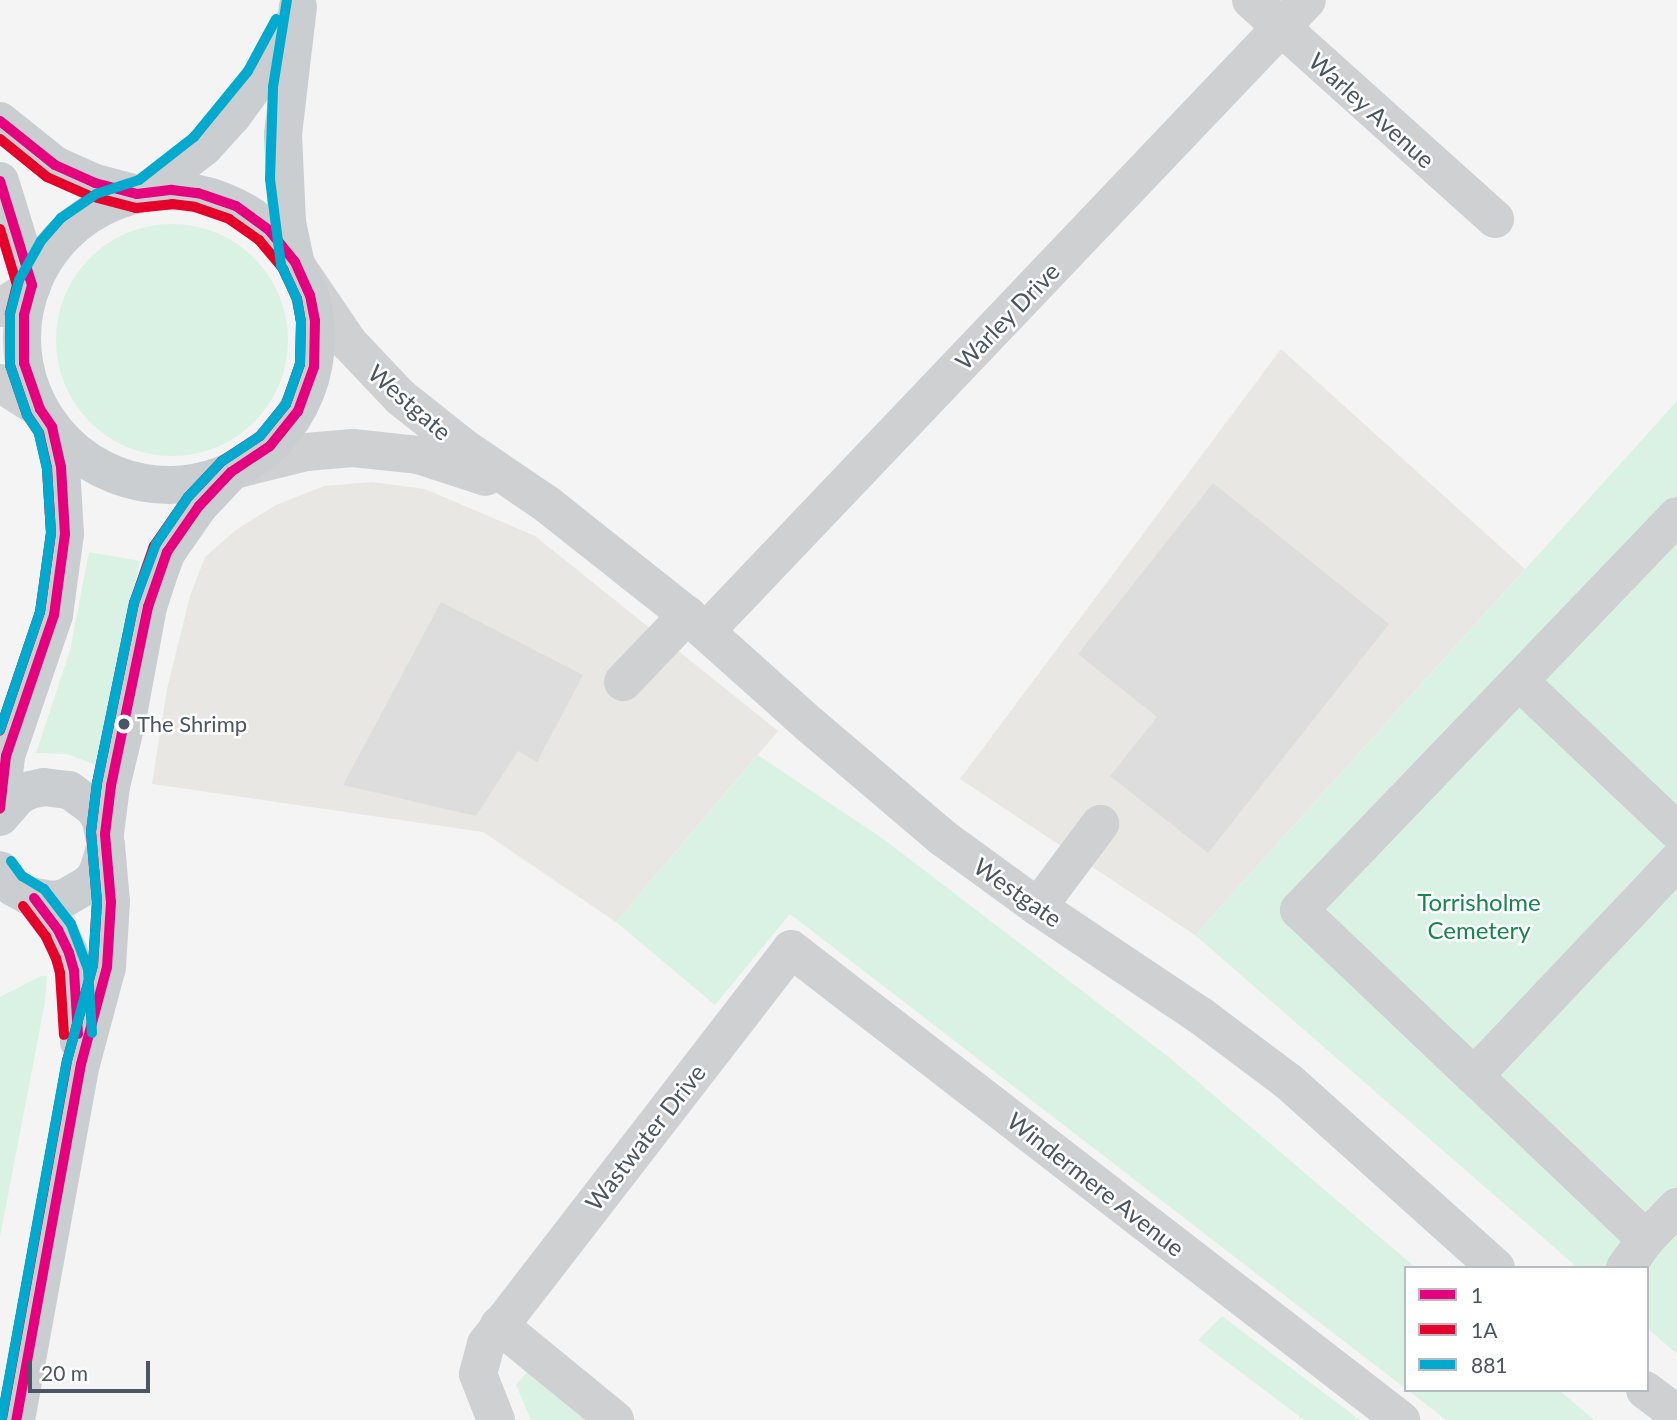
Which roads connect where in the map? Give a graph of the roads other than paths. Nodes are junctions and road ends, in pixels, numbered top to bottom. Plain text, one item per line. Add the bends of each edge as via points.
1 (1251, 0) edge
2 (1307, 0) edge
3 (300, 4) edge
4 (1281, 29) junction
5 (0, 121) edge
6 (0, 181) edge
7 (142, 193) junction
8 (1495, 219) dead end
9 (298, 266) junction
10 (21, 294) edge
11 (0, 383) edge
12 (46, 418) junction
13 (234, 471) junction
14 (548, 505) junction
15 (1677, 516) edge
16 (697, 623) junction
17 (1519, 681) junction
18 (623, 682) dead end
19 (0, 809) edge
20 (0, 817) edge
21 (1100, 824) dead end
22 (1677, 831) edge
23 (106, 839) junction
24 (1677, 861) edge
25 (0, 870) edge
26 (21, 899) edge
27 (1038, 907) junction
28 (791, 949) joint
29 (81, 1064) junction
30 (1474, 1076) junction
31 (1677, 1207) edge
32 (1635, 1254) edge
33 (1494, 1266) edge
34 (499, 1325) junction
35 (1648, 1392) edge
36 (1677, 1414) edge
37 (16, 1420) edge
38 (496, 1420) edge
39 (615, 1420) edge
40 (1401, 1420) edge

1 - 4 street, Warley Avenue
2 - 4 street, Warley Drive
3 - 7 main road via 260,78 233,115 204,147
3 - 9 main road via 283,134 287,222
4 - 8 street, Warley Avenue
4 - 16 street, Warley Drive
5 - 7 main road via 55,165 95,183
6 - 10 main road
7 - 9 main road via 198,193 236,206 269,230
7 - 10 main road via 102,207 70,229
9 - 13 main road via 315,321 314,367 298,411 270,446
9 - 14 street, Westgate via 327,315 370,370 429,422
10 - 12 main road via 24,363
11 - 12 street
12 - 13 main road via 79,455 111,474 147,484 191,484
12 - 19 main road via 62,479 65,534 54,615 6,756
13 - 14 street, Westgate via 306,452 374,449 459,466
13 - 23 main road via 199,506 160,570 148,607 111,786
14 - 16 street, Westgate
15 - 17 street
16 - 18 street, Warley Drive
16 - 27 street, Westgate via 943,838
17 - 22 street
17 - 30 street via 1299,910
20 - 23 main road via 12,801 30,790 56,787 83,797 101,820
21 - 27 street
23 - 26 main road via 104,860 89,884 65,898
23 - 29 main road via 110,944
24 - 30 street
25 - 26 main road
26 - 29 main road via 58,930 69,953
27 - 33 street, Westgate via 1201,1016 1289,1082
28 - 34 street, Wastwater Drive
28 - 40 street, Windermere Avenue
29 - 37 main road
30 - 32 street
31 - 32 street
34 - 38 street, Wastwater Drive via 486,1344 478,1374
34 - 39 street
35 - 36 street

